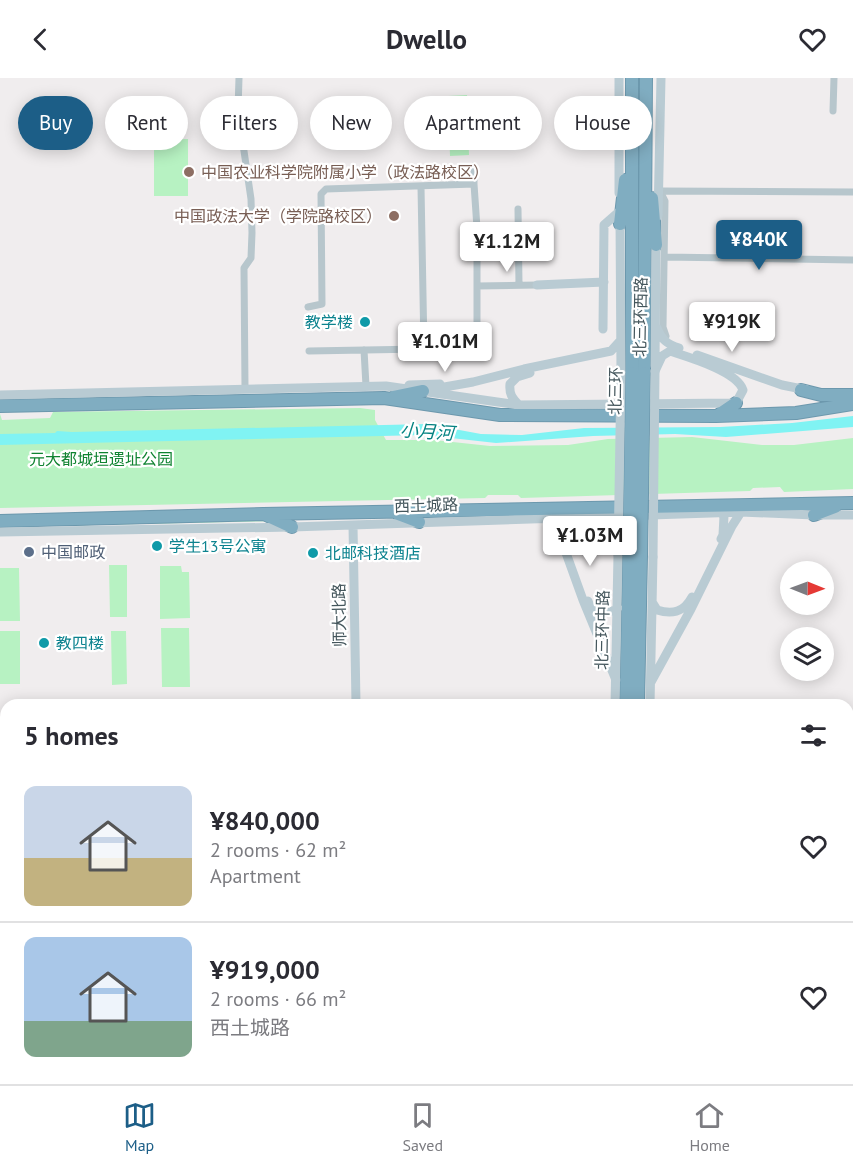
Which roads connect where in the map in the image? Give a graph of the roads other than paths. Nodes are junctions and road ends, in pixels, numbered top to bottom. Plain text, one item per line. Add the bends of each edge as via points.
1 (239, 78) edge
2 (619, 78) edge
3 (632, 78) edge
4 (646, 78) edge
5 (661, 78) edge
6 (834, 78) edge
7 (632, 96) edge
8 (646, 96) edge
9 (833, 111) dead end
10 (628, 150) edge
11 (632, 150) edge
12 (644, 150) edge
13 (647, 150) edge
14 (474, 166) dead end
15 (474, 184) junction
16 (421, 187) junction
17 (660, 191) junction
18 (853, 192) edge
19 (518, 210) dead end
20 (620, 217) junction
21 (518, 226) junction
22 (477, 228) junction
23 (656, 245) junction
24 (665, 257) junction
25 (853, 261) edge
26 (604, 282) junction
27 (519, 285) junction
28 (537, 285) joint
29 (477, 286) junction
30 (308, 307) dead end
31 (655, 323) junction
32 (603, 329) dead end
33 (666, 336) dead end
34 (620, 341) junction
35 (424, 349) junction
36 (364, 350) junction
37 (309, 351) dead end
38 (621, 359) junction
39 (638, 373) junction
40 (473, 382) junction
41 (366, 386) junction
42 (245, 387) junction
43 (853, 389) edge
44 (801, 390) junction
45 (423, 391) junction
46 (385, 392) junction
47 (0, 395) edge
48 (853, 395) edge
49 (736, 403) junction
50 (853, 404) edge
51 (519, 405) junction
52 (0, 406) edge
53 (531, 416) junction
54 (716, 416) junction
55 (849, 503) edge
56 (699, 505) junction
57 (755, 506) junction
58 (579, 507) junction
59 (391, 512) junction
60 (741, 512) junction
61 (721, 513) junction
62 (263, 514) junction
63 (814, 515) junction
64 (853, 515) edge
65 (568, 518) junction
66 (547, 519) junction
67 (0, 521) edge
68 (419, 522) junction
69 (352, 525) junction
70 (292, 526) junction
71 (0, 532) edge
72 (635, 556) junction
73 (652, 601) junction
74 (618, 608) junction
75 (616, 680) junction
76 (651, 682) junction
77 (356, 699) edge
78 (615, 699) edge
79 (626, 699) edge
80 (638, 699) edge
81 (650, 699) edge

1 - 42 street via 238,110 252,233 251,258 244,268
2 - 20 street, 北三环西路
3 - 7 highway, 北三环
4 - 8 highway, 北三环
5 - 17 street, 北三环西路
6 - 9 street
10 - 20 highway
11 - 39 highway, 北三环
12 - 39 highway, 北三环
13 - 23 highway
14 - 15 street
15 - 16 street
15 - 22 street
16 - 30 street via 326,189 321,194 322,304
16 - 35 street
17 - 18 street
17 - 23 street, 北三环西路
17 - 24 street via 665,201
19 - 21 street
20 - 26 street via 604,225
20 - 34 street, 北三环西路
21 - 22 street
21 - 27 street
22 - 29 street
23 - 31 street, 北三环西路
24 - 25 street
24 - 33 street
26 - 28 street
26 - 32 street
27 - 28 street
27 - 29 street
29 - 35 street via 477,348
31 - 39 street, 北三环西路
31 - 44 street via 662,339 669,344
34 - 38 street, 北三环西路
34 - 40 street via 610,351
35 - 36 street
36 - 37 street
36 - 41 street
38 - 39 street, 北三环西路
38 - 51 street via 608,355 524,374 510,384 512,398
39 - 49 street via 665,352 680,354 730,375 743,390
39 - 72 highway, 北三环, bridge
39 - 72 street, 北三环西路, bridge
40 - 45 street
40 - 46 street
41 - 42 street
41 - 46 street
42 - 47 street
43 - 44 street
44 - 48 highway via 821,395
45 - 46 highway
45 - 51 street
46 - 52 highway
46 - 53 highway via 500,415
49 - 51 street
49 - 54 highway
50 - 54 highway via 796,413
51 - 53 highway
53 - 54 highway
55 - 57 highway, 西土城路
55 - 63 highway
56 - 57 highway, 西土城路
56 - 58 highway, 西土城路
56 - 61 highway
57 - 60 highway
58 - 59 highway, 西土城路
58 - 65 highway
59 - 62 highway, 西土城路
59 - 68 highway
60 - 61 street, 西土城路
60 - 63 street, 西土城路
60 - 76 street
61 - 65 street, 西土城路
61 - 73 street via 723,535 688,603 669,614 657,610
62 - 67 highway, 西土城路
62 - 70 highway
63 - 64 street, 西土城路
65 - 66 street, 西土城路
65 - 74 street via 562,525 564,540 591,609 603,613
66 - 68 street, 西土城路
66 - 75 street via 557,528
68 - 69 street, 西土城路
69 - 70 street, 西土城路
69 - 77 street, 师大北路
70 - 71 street, 西土城路
72 - 73 street
72 - 74 street, 北三环中路
72 - 79 highway, 北三环
72 - 80 highway, 北三环
73 - 76 street
74 - 75 street, 北三环中路
75 - 78 street, 北三环中路
76 - 81 street

